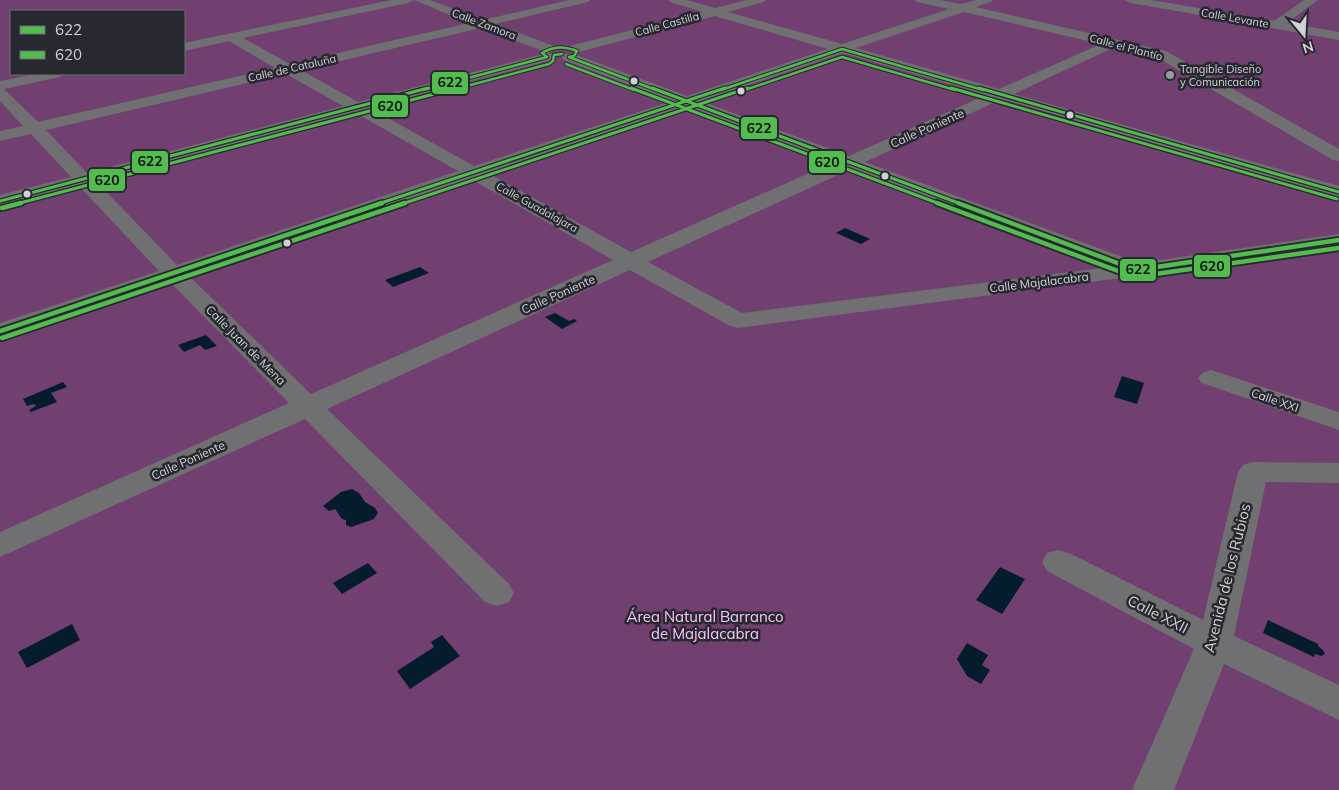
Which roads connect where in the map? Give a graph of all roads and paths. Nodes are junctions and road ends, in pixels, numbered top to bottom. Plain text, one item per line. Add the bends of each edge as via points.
1 (408, 0) edge
2 (419, 0) edge
3 (584, 0) edge
4 (674, 0) edge
5 (760, 0) edge
6 (921, 0) edge
7 (987, 0) edge
8 (1131, 0) edge
9 (1312, 0) edge
10 (964, 8) junction
11 (714, 12) junction
12 (483, 24) junction
13 (1276, 25) junction
14 (1339, 36) edge
15 (231, 37) junction
16 (1114, 43) junction
17 (185, 47) edge
18 (842, 49) junction
19 (548, 53) junction
20 (572, 53) junction
21 (290, 68) junction
22 (50, 75) edge
23 (0, 85) edge
24 (0, 92) edge
25 (1001, 95) junction
26 (685, 102) junction
27 (358, 106) junction
28 (36, 128) junction
29 (0, 136) edge
30 (1339, 156) edge
31 (850, 163) junction
32 (475, 172) junction
33 (83, 179) junction
34 (1339, 192) edge
35 (0, 201) edge
36 (1339, 240) edge
37 (632, 261) junction
38 (1136, 270) junction
39 (173, 274) junction
40 (738, 320) joint
41 (0, 331) edge
42 (1211, 378) dead end
43 (308, 407) junction
44 (1339, 421) edge
45 (1339, 473) edge
46 (0, 545) edge
47 (1058, 562) dead end
48 (497, 593) dead end
49 (1214, 643) junction
50 (1339, 703) edge
51 (1153, 790) edge

1 - 15 street
2 - 12 street, Calle Zamora
3 - 12 street, Calle de Cataluña
4 - 11 street
5 - 11 street, Calle Castilla
6 - 10 street, Calle el Plantío
7 - 10 street
8 - 13 street, Calle Levante
9 - 13 street
10 - 16 street, Calle el Plantío
10 - 18 street
11 - 18 street
11 - 20 street, Calle Castilla
12 - 19 street, Calle Zamora
12 - 21 street, Calle de Cataluña
13 - 14 street, Calle Levante
15 - 17 street
15 - 21 street, Calle Guadalajara
16 - 25 street, Calle Poniente
16 - 30 street, Calle el Plantío via 1161,54
18 - 25 street
18 - 26 street
19 - 20 street
19 - 27 street
20 - 26 street
21 - 27 street, Calle Guadalajara
21 - 28 street, Calle de Cataluña
22 - 23 street
24 - 28 street, Calle Juan de Mena
25 - 31 street, Calle Poniente
25 - 34 street
26 - 31 street
26 - 32 street
27 - 32 street, Calle Guadalajara
27 - 33 street
28 - 29 street, Calle de Cataluña
28 - 33 street, Calle Juan de Mena
31 - 37 street, Calle Poniente
31 - 38 street
32 - 37 street, Calle Guadalajara
32 - 39 street
33 - 35 street
33 - 39 street, Calle Juan de Mena
36 - 38 street, Calle Majalacabra
37 - 40 street, Calle Guadalajara
37 - 43 street, Calle Poniente
38 - 40 street, Calle Majalacabra
39 - 41 street
39 - 43 street, Calle Juan de Mena
42 - 44 street, Calle XXI
43 - 46 street, Calle Poniente
43 - 48 street, Calle Juan de Mena
45 - 49 street, Avenida de los Rubios via 1253,472
47 - 49 street, Calle XXII
49 - 50 street, Calle XXII
49 - 51 street, Avenida de los Rubios

